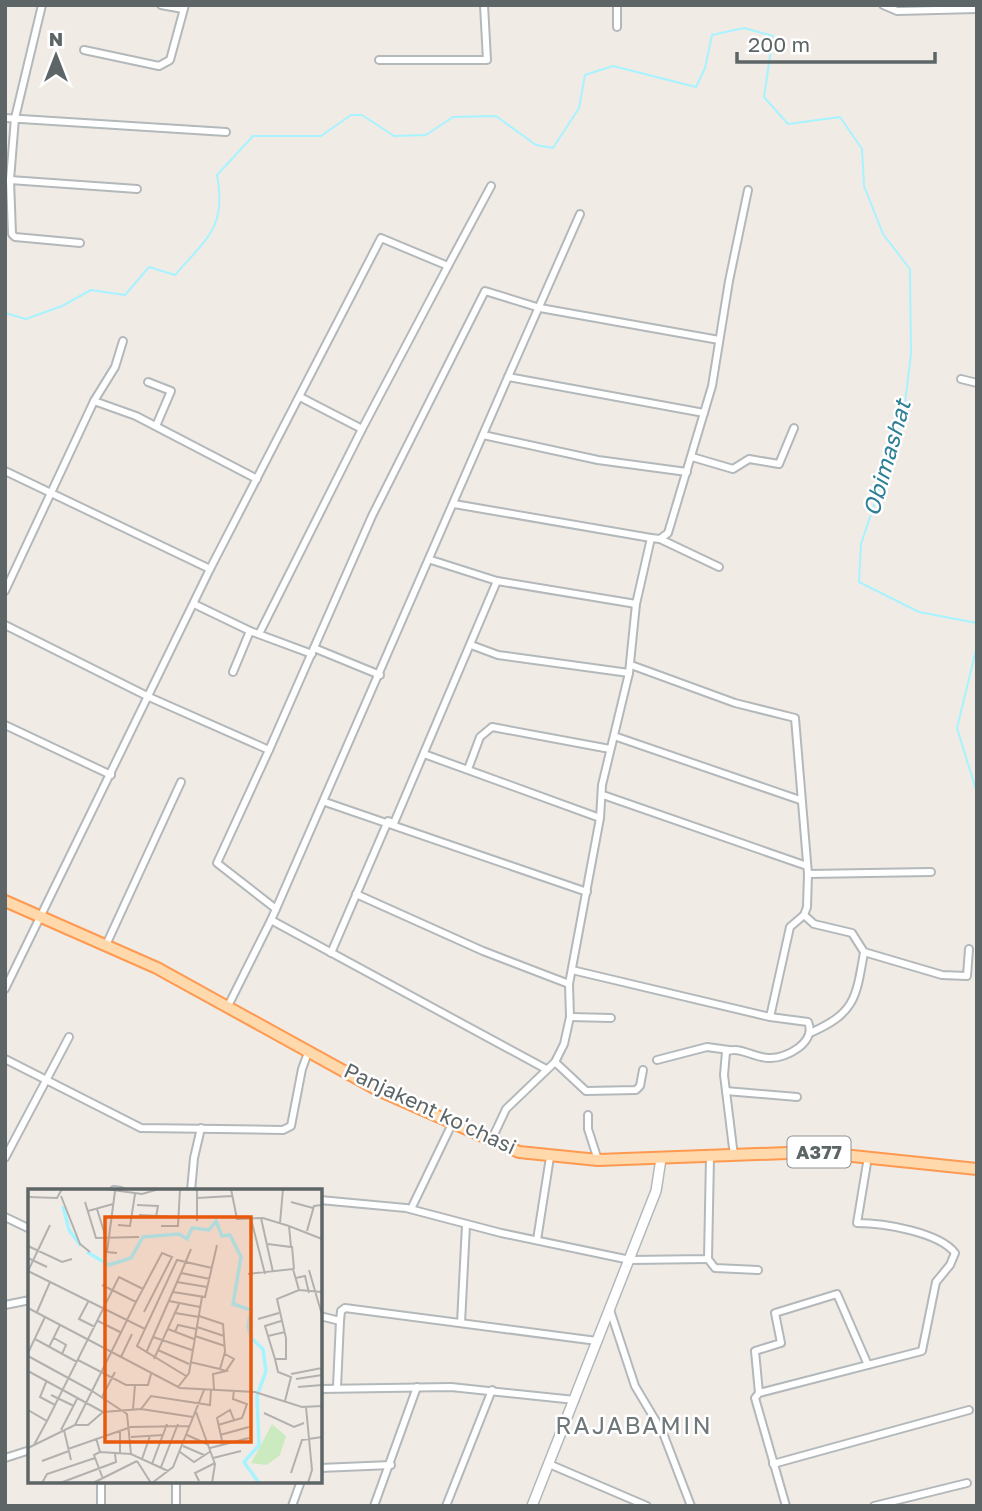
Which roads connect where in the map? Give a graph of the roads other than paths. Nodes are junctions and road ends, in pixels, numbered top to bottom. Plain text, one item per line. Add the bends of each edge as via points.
1 (42, 5) edge
2 (161, 5) edge
3 (484, 5) edge
4 (617, 5) edge
5 (883, 5) edge
6 (184, 7) edge
7 (977, 9) edge
8 (617, 27) dead end
9 (84, 50) dead end
10 (379, 60) dead end
11 (5, 118) edge
12 (15, 118) junction
13 (226, 132) dead end
14 (10, 180) junction
15 (491, 186) dead end
16 (137, 189) dead end
17 (748, 190) dead end
18 (580, 214) dead end
19 (79, 243) dead end
20 (448, 266) junction
21 (540, 308) junction
22 (719, 340) junction
23 (123, 341) dead end
24 (508, 377) junction
25 (961, 379) dead end
26 (148, 382) dead end
27 (977, 383) edge
28 (300, 397) junction
29 (94, 401) junction
30 (704, 413) junction
31 (156, 426) junction
32 (794, 428) dead end
33 (362, 429) junction
34 (483, 435) junction
35 (692, 457) junction
36 (5, 471) edge
37 (687, 472) junction
38 (257, 479) junction
39 (52, 496) junction
40 (454, 504) junction
41 (651, 538) junction
42 (660, 538) junction
43 (431, 560) junction
44 (719, 567) dead end
45 (210, 569) junction
46 (497, 581) junction
47 (5, 591) edge
48 (194, 604) junction
49 (636, 604) junction
50 (5, 625) edge
51 (250, 631) junction
52 (259, 634) junction
53 (471, 645) junction
54 (313, 651) junction
55 (630, 669) junction
56 (233, 672) dead end
57 (380, 675) junction
58 (149, 696) junction
59 (5, 725) edge
60 (614, 736) junction
61 (610, 749) junction
62 (269, 750) junction
63 (424, 754) junction
64 (468, 769) junction
65 (111, 775) junction
66 (181, 782) dead end
67 (603, 795) junction
68 (800, 800) junction
69 (325, 802) junction
70 (600, 818) junction
71 (388, 821) junction
72 (808, 870) junction
73 (931, 872) dead end
74 (587, 892) junction
75 (356, 894) junction
76 (5, 901) edge
77 (276, 909) junction
78 (804, 915) junction
79 (40, 918) junction
80 (271, 920) junction
81 (106, 945) junction
82 (969, 949) dead end
83 (864, 952) junction
84 (331, 953) junction
85 (572, 970) junction
86 (569, 984) junction
87 (5, 989) edge
88 (228, 1006) junction
89 (570, 1017) junction
90 (770, 1017) junction
91 (611, 1018) dead end
92 (810, 1033) junction
93 (69, 1037) dead end
94 (309, 1050) junction
95 (729, 1050) junction
96 (5, 1059) edge
97 (657, 1060) dead end
98 (555, 1062) junction
99 (546, 1069) junction
100 (643, 1070) dead end
101 (46, 1080) junction
102 (726, 1091) junction
103 (797, 1097) dead end
104 (588, 1115) dead end
105 (452, 1124) junction
106 (201, 1128) junction
107 (490, 1142) junction
108 (734, 1156) junction
109 (550, 1157) junction
110 (710, 1157) junction
111 (868, 1157) junction
112 (5, 1158) edge
113 (661, 1159) junction
114 (598, 1160) junction
115 (977, 1169) edge
116 (191, 1189) edge
117 (322, 1200) edge
118 (411, 1209) junction
119 (5, 1217) edge
120 (466, 1225) junction
121 (28, 1228) edge
122 (537, 1240) junction
123 (708, 1259) junction
124 (630, 1260) junction
125 (758, 1270) dead end
126 (28, 1300) edge
127 (5, 1305) edge
128 (610, 1310) junction
129 (322, 1316) edge
130 (340, 1321) junction
131 (461, 1323) junction
132 (597, 1341) junction
133 (868, 1365) junction
134 (337, 1387) junction
135 (417, 1387) junction
136 (322, 1389) edge
137 (492, 1390) junction
138 (759, 1393) junction
139 (575, 1400) junction
140 (969, 1410) dead end
141 (28, 1451) edge
142 (5, 1458) edge
143 (549, 1464) junction
144 (773, 1464) junction
145 (391, 1465) junction
146 (322, 1468) edge
147 (101, 1483) edge
148 (176, 1483) edge
149 (300, 1483) edge
150 (967, 1483) dead end
151 (101, 1506) edge
152 (176, 1506) edge
153 (292, 1506) edge
154 (374, 1506) edge
155 (446, 1506) edge
156 (532, 1506) edge
157 (647, 1506) edge
158 (691, 1506) edge
159 (786, 1506) edge
160 (874, 1506) edge

1 - 12 street
2 - 6 street
3 - 10 street via 487,60
4 - 8 street
5 - 7 street via 897,11
6 - 9 street via 170,60 159,66
11 - 12 street
12 - 13 street
12 - 14 street
14 - 16 street
14 - 19 street via 15,237
15 - 20 street
17 - 22 street
18 - 21 street
20 - 28 street via 381,238
20 - 33 street
21 - 22 street
21 - 24 street
21 - 54 street via 485,291 372,516
22 - 30 street
23 - 29 street via 115,367
24 - 30 street
24 - 34 street
25 - 27 street
26 - 31 street via 171,391
28 - 33 street
28 - 38 street
29 - 31 street
29 - 39 street
30 - 35 street
31 - 38 street
32 - 35 street via 779,464 749,459 733,469
33 - 52 street
34 - 37 street via 598,460
34 - 40 street
35 - 37 street
36 - 39 street
37 - 42 street via 668,533
38 - 45 street
39 - 45 street
39 - 47 street
40 - 41 street
40 - 43 street
41 - 42 street
41 - 49 street
42 - 44 street
43 - 46 street
43 - 57 street
45 - 48 street
46 - 49 street
46 - 53 street
48 - 51 street
48 - 58 street
49 - 55 street
50 - 58 street
51 - 52 street
51 - 56 street
52 - 54 street
53 - 55 street via 498,655
53 - 63 street
54 - 57 street
54 - 62 street
55 - 60 street
55 - 68 street via 795,718
57 - 69 street
58 - 62 street
58 - 65 street
59 - 65 street
60 - 61 street
60 - 68 street
61 - 64 street via 492,727 481,737
61 - 67 street
62 - 77 street via 217,863
63 - 64 street
63 - 71 street via 394,823
64 - 70 street
65 - 79 street
66 - 81 street
67 - 70 street
67 - 72 street
68 - 72 street
69 - 71 street
69 - 77 street
70 - 74 street
71 - 74 street
71 - 75 street
72 - 73 street
72 - 78 street
74 - 85 street
75 - 84 street
75 - 86 street
76 - 79 main road, Panjakent ko'chasi
77 - 80 street
78 - 83 street via 814,924 852,933
78 - 90 street via 790,927
79 - 81 main road, Panjakent ko'chasi
79 - 87 street
80 - 84 street
80 - 88 street
81 - 88 main road, Panjakent ko'chasi
82 - 83 street via 967,976 942,975
83 - 92 street via 853,1001 837,1021
84 - 99 street
85 - 86 street
85 - 90 street
86 - 89 street
88 - 94 main road, Panjakent ko'chasi
89 - 91 street
89 - 98 street
90 - 92 street via 808,1022
92 - 95 street via 806,1042 780,1057
93 - 101 street
94 - 105 main road, Panjakent ko'chasi via 378,1090
94 - 106 street via 289,1129
95 - 97 street via 708,1047
95 - 102 street via 724,1054
96 - 101 street
98 - 99 street
98 - 100 street via 586,1091 636,1090
99 - 107 street via 506,1110
101 - 106 street via 141,1128
101 - 112 street
102 - 103 street
102 - 108 street
104 - 114 street
105 - 107 main road, Panjakent ko'chasi
105 - 118 street
106 - 116 street
107 - 109 main road, Panjakent ko'chasi
108 - 110 main road, Panjakent ko'chasi / A377
108 - 111 main road, Panjakent ko'chasi / A377 via 814,1152
109 - 114 main road, Panjakent ko'chasi
109 - 122 street
110 - 113 main road, Panjakent ko'chasi / A377
110 - 123 street
111 - 115 main road, Panjakent ko'chasi / A377
111 - 133 street via 857,1223 905,1229 948,1244 955,1253 936,1282 922,1351
113 - 114 main road, Panjakent ko'chasi
113 - 124 main road via 656,1191
117 - 118 street
118 - 120 street
119 - 121 street
120 - 122 street
120 - 131 street
122 - 124 street
123 - 124 street
123 - 125 street via 715,1268
124 - 128 main road
126 - 127 street
128 - 132 main road
128 - 158 street via 635,1386 663,1433
129 - 130 street
130 - 131 street via 345,1308
130 - 134 street
131 - 132 street
132 - 139 main road
133 - 138 street
133 - 138 street via 836,1293 775,1313 780,1344 755,1351
134 - 135 street
134 - 136 street
135 - 137 street
135 - 145 street
137 - 139 street
137 - 155 street
138 - 144 street via 755,1400
139 - 143 main road
140 - 144 street
141 - 142 street
143 - 156 main road
143 - 157 street
144 - 159 street
145 - 146 street
145 - 154 street
147 - 151 street
148 - 152 street
149 - 153 street
150 - 160 street

